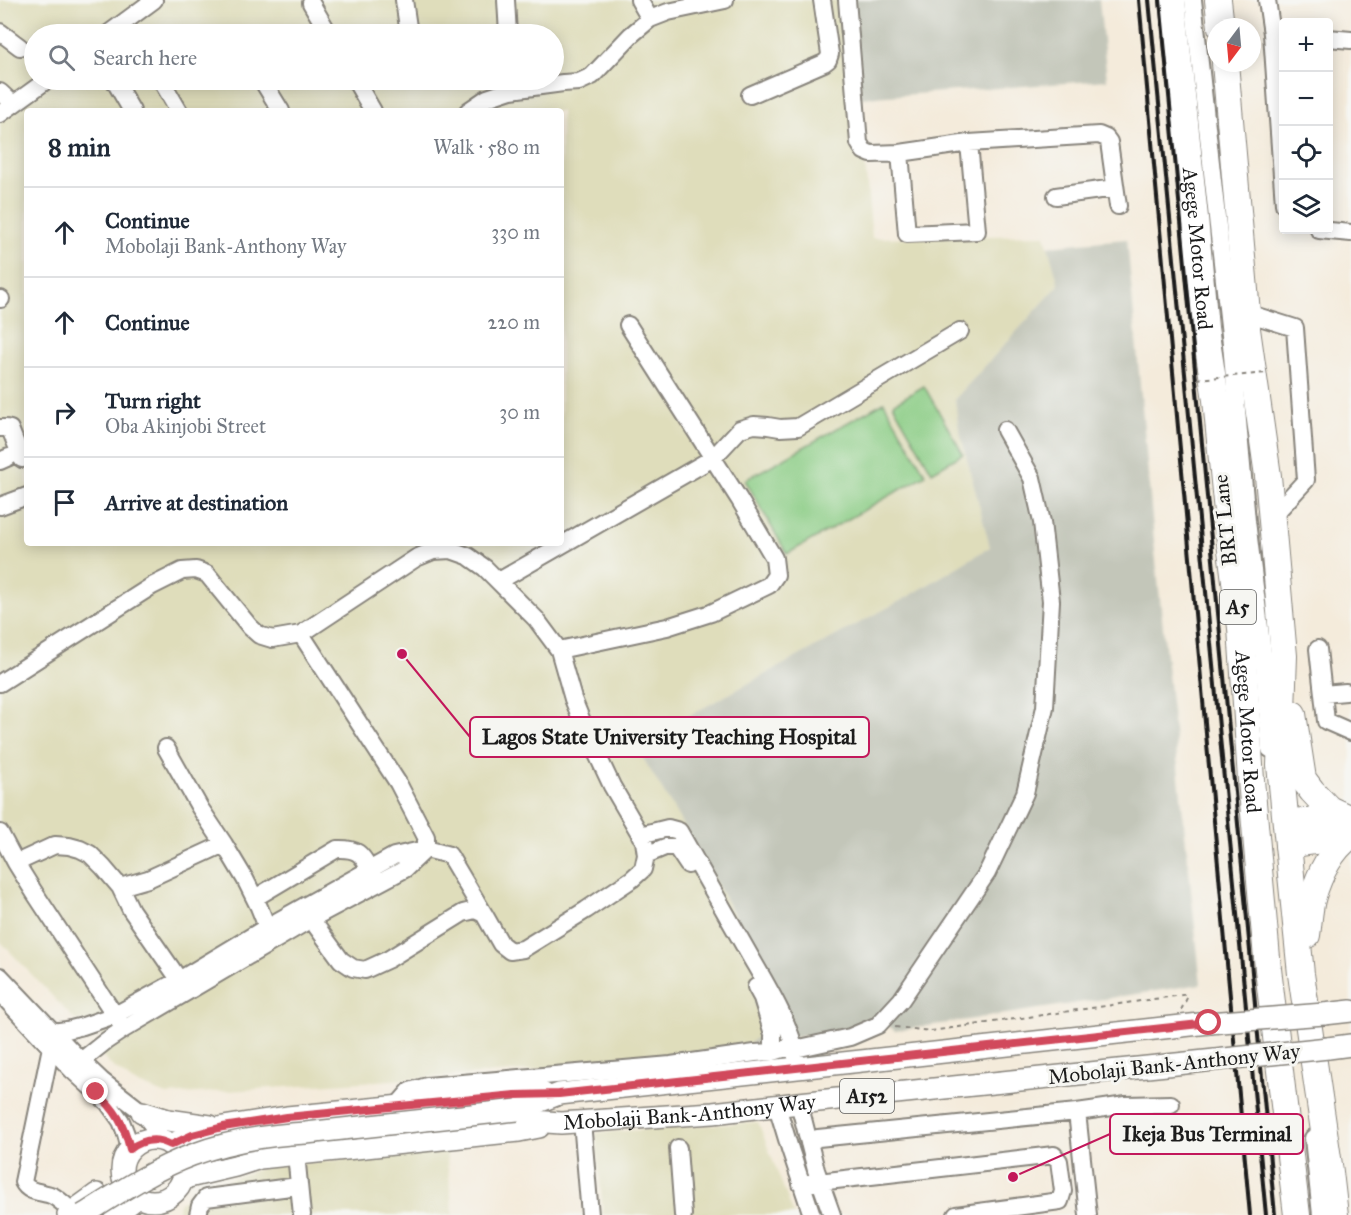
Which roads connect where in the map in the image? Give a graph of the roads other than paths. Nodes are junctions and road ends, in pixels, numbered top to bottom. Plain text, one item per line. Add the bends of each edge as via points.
1 (154, 0) edge
2 (404, 0) edge
3 (506, 0) edge
4 (639, 0) edge
5 (725, 0) edge
6 (822, 0) edge
7 (847, 0) edge
8 (1172, 0) edge
9 (1193, 0) edge
10 (1218, 0) edge
11 (1267, 0) edge
12 (311, 3) dead end
13 (1220, 18) edge
14 (650, 19) junction
15 (122, 24) edge
16 (323, 24) edge
17 (408, 24) edge
18 (507, 24) edge
19 (0, 32) edge
20 (1278, 34) edge
21 (1333, 38) edge
22 (1351, 40) edge
23 (20, 47) dead end
24 (1226, 72) edge
25 (564, 83) edge
26 (33, 90) edge
27 (120, 90) edge
28 (167, 90) edge
29 (268, 90) edge
30 (361, 90) edge
31 (502, 90) edge
32 (0, 92) edge
33 (750, 95) dead end
34 (130, 108) edge
35 (177, 108) edge
36 (279, 108) edge
37 (371, 108) edge
38 (472, 108) edge
39 (7, 109) edge
40 (969, 143) junction
41 (900, 153) junction
42 (1283, 180) edge
43 (1115, 188) junction
44 (1056, 196) dead end
45 (1118, 207) dead end
46 (1333, 231) edge
47 (1351, 233) edge
48 (1247, 313) junction
49 (628, 325) dead end
50 (960, 331) dead end
51 (0, 428) edge
52 (1005, 430) dead end
53 (713, 458) junction
54 (10, 459) edge
55 (24, 497) edge
56 (0, 506) edge
57 (1272, 517) junction
58 (564, 544) edge
59 (456, 546) edge
60 (560, 546) edge
61 (499, 581) junction
62 (301, 634) junction
63 (1318, 649) dead end
64 (559, 650) junction
65 (1284, 656) junction
66 (0, 683) edge
67 (1346, 692) dead end
68 (1323, 694) junction
69 (1351, 732) edge
70 (166, 748) dead end
71 (1350, 826) edge
72 (0, 833) edge
73 (1287, 833) junction
74 (640, 835) junction
75 (224, 844) junction
76 (426, 849) junction
77 (646, 855) junction
78 (16, 863) junction
79 (374, 875) junction
80 (120, 887) junction
81 (255, 898) junction
82 (484, 914) junction
83 (311, 919) junction
84 (270, 935) junction
85 (1301, 974) junction
86 (0, 976) edge
87 (183, 986) junction
88 (0, 993) edge
89 (1351, 1011) edge
90 (119, 1022) junction
91 (52, 1040) junction
92 (1351, 1045) edge
93 (773, 1052) junction
94 (796, 1058) junction
95 (81, 1061) junction
96 (559, 1094) junction
97 (799, 1103) junction
98 (1171, 1104) dead end
99 (397, 1106) junction
100 (777, 1106) junction
101 (142, 1112) junction
102 (1077, 1112) junction
103 (518, 1115) junction
104 (287, 1117) junction
105 (582, 1121) junction
106 (561, 1122) junction
107 (223, 1127) junction
108 (168, 1143) junction
109 (809, 1143) junction
110 (678, 1148) dead end
111 (130, 1149) junction
112 (294, 1154) junction
113 (1330, 1172) junction
114 (123, 1178) junction
115 (820, 1180) junction
116 (801, 1184) junction
117 (178, 1186) junction
118 (298, 1186) junction
119 (140, 1204) edge
120 (74, 1214) edge
121 (102, 1215) edge
122 (115, 1215) edge
123 (164, 1215) edge
124 (198, 1215) edge
125 (302, 1215) edge
126 (590, 1215) edge
127 (683, 1215) edge
128 (812, 1215) edge
129 (832, 1215) edge
130 (956, 1215) edge
131 (1088, 1215) edge
132 (1297, 1215) edge
133 (1321, 1215) edge
134 (1335, 1215) edge
135 (1344, 1215) edge

1 - 15 street
2 - 17 street
3 - 18 street
4 - 14 street
5 - 14 street
6 - 33 street via 828,60
7 - 41 street via 859,143 872,154
8 - 132 highway, Agege Motor Road / A5 via 1205,328 1241,628 1268,969
9 - 133 street, BRT Lane via 1263,653 1276,830
10 - 13 highway
11 - 20 street
12 - 16 street
14 - 25 street via 592,76
19 - 23 street
20 - 42 street
21 - 22 street
24 - 48 highway, Agege Motor Road / A5
26 - 39 street
27 - 34 street
28 - 35 street
29 - 36 street
30 - 37 street
31 - 38 street
32 - 39 street
40 - 41 street
40 - 41 street via 977,231 907,234
40 - 43 street via 1099,135 1109,142
43 - 44 street
43 - 45 street
46 - 47 street
48 - 57 highway, Agege Motor Road / A5
48 - 57 street via 1295,328 1306,480
49 - 53 street
50 - 53 street via 798,427 754,425 740,429
51 - 54 street via 10,429
52 - 94 street via 1032,478 1042,522 1051,601 1045,707 1025,793 987,873 901,1000 878,1025
53 - 58 street
53 - 64 street via 774,558 776,575 770,585 711,613 667,627
55 - 56 street
57 - 65 highway, Agege Motor Road / A5
59 - 61 street
59 - 62 street via 416,558
60 - 61 street
61 - 64 street
62 - 66 street via 272,639 260,635 207,574 182,571
62 - 76 street via 398,783 426,837
63 - 68 street
64 - 74 street via 586,731
65 - 71 highway via 1303,779
65 - 73 highway, Agege Motor Road / A5 via 1280,765
67 - 68 street
68 - 69 street via 1326,720
70 - 75 street
71 - 73 highway
71 - 85 highway via 1324,869 1313,897
72 - 78 street
73 - 85 highway, Agege Motor Road / A5
74 - 77 street
74 - 94 street via 668,828 679,831 771,992
75 - 80 street via 148,879
75 - 81 street
76 - 79 street via 394,856
76 - 82 street via 449,855
77 - 82 street via 643,870 632,879 523,949 510,951 501,944
77 - 93 street via 676,847 684,857 762,998 773,1034
78 - 80 street via 55,846 69,846 90,854
78 - 90 street
79 - 81 street via 358,852 337,849
79 - 83 street
79 - 84 street
80 - 87 street via 131,910
81 - 84 street
82 - 83 street via 475,910 463,914 365,970 341,960
83 - 84 street
84 - 87 street
85 - 113 highway, Agege Motor Road / A5
86 - 91 street
87 - 90 street
88 - 91 street
89 - 94 main road, Mobolaji Bank-Anthony Way / A152, bridge via 875,1060
90 - 91 street via 67,1030
90 - 95 street via 106,1041
91 - 95 street
91 - 111 street via 115,1112
91 - 120 street via 23,1182 26,1188 52,1196
92 - 97 main road, Mobolaji Bank-Anthony Way / A152, bridge
93 - 94 street via 783,1049
93 - 99 street via 427,1086 410,1091
94 - 96 main road, Mobolaji Bank-Anthony Way / A152 via 768,1072
95 - 101 street
96 - 99 main road
96 - 103 main road, Mobolaji Bank-Anthony Way / A152
97 - 100 main road, Mobolaji Bank-Anthony Way / A152
97 - 109 street
98 - 102 street
99 - 104 main road
100 - 105 main road, Mobolaji Bank-Anthony Way / A152
100 - 116 street
101 - 107 main road via 168,1120
101 - 108 street
102 - 109 street via 818,1138
102 - 131 street
103 - 106 main road, Mobolaji Bank-Anthony Way / A152
103 - 120 main road, Mobolaji Bank-Anthony Way / A152, bridge via 272,1135 217,1147 159,1170
103 - 121 main road, Mobolaji Bank-Anthony Way / A152 via 264,1148 207,1161 159,1181
104 - 107 main road
104 - 112 main road via 279,1124 279,1133 283,1146
105 - 106 main road, Mobolaji Bank-Anthony Way / A152
105 - 126 street
106 - 112 main road via 519,1131
107 - 108 main road
108 - 111 main road via 146,1140
108 - 117 main road via 183,1159 185,1168
109 - 115 street
110 - 127 street
111 - 114 main road via 124,1158
112 - 117 main road via 260,1158
112 - 118 street
113 - 134 highway, Agege Motor Road / A5
113 - 135 highway
114 - 119 main road
114 - 120 main road
115 - 116 street
115 - 129 street
115 - 130 street via 1054,1155 1059,1161 1064,1191 1060,1201
116 - 128 street
117 - 119 main road via 164,1200
117 - 123 main road
118 - 124 street via 206,1198
118 - 125 street
119 - 122 main road

